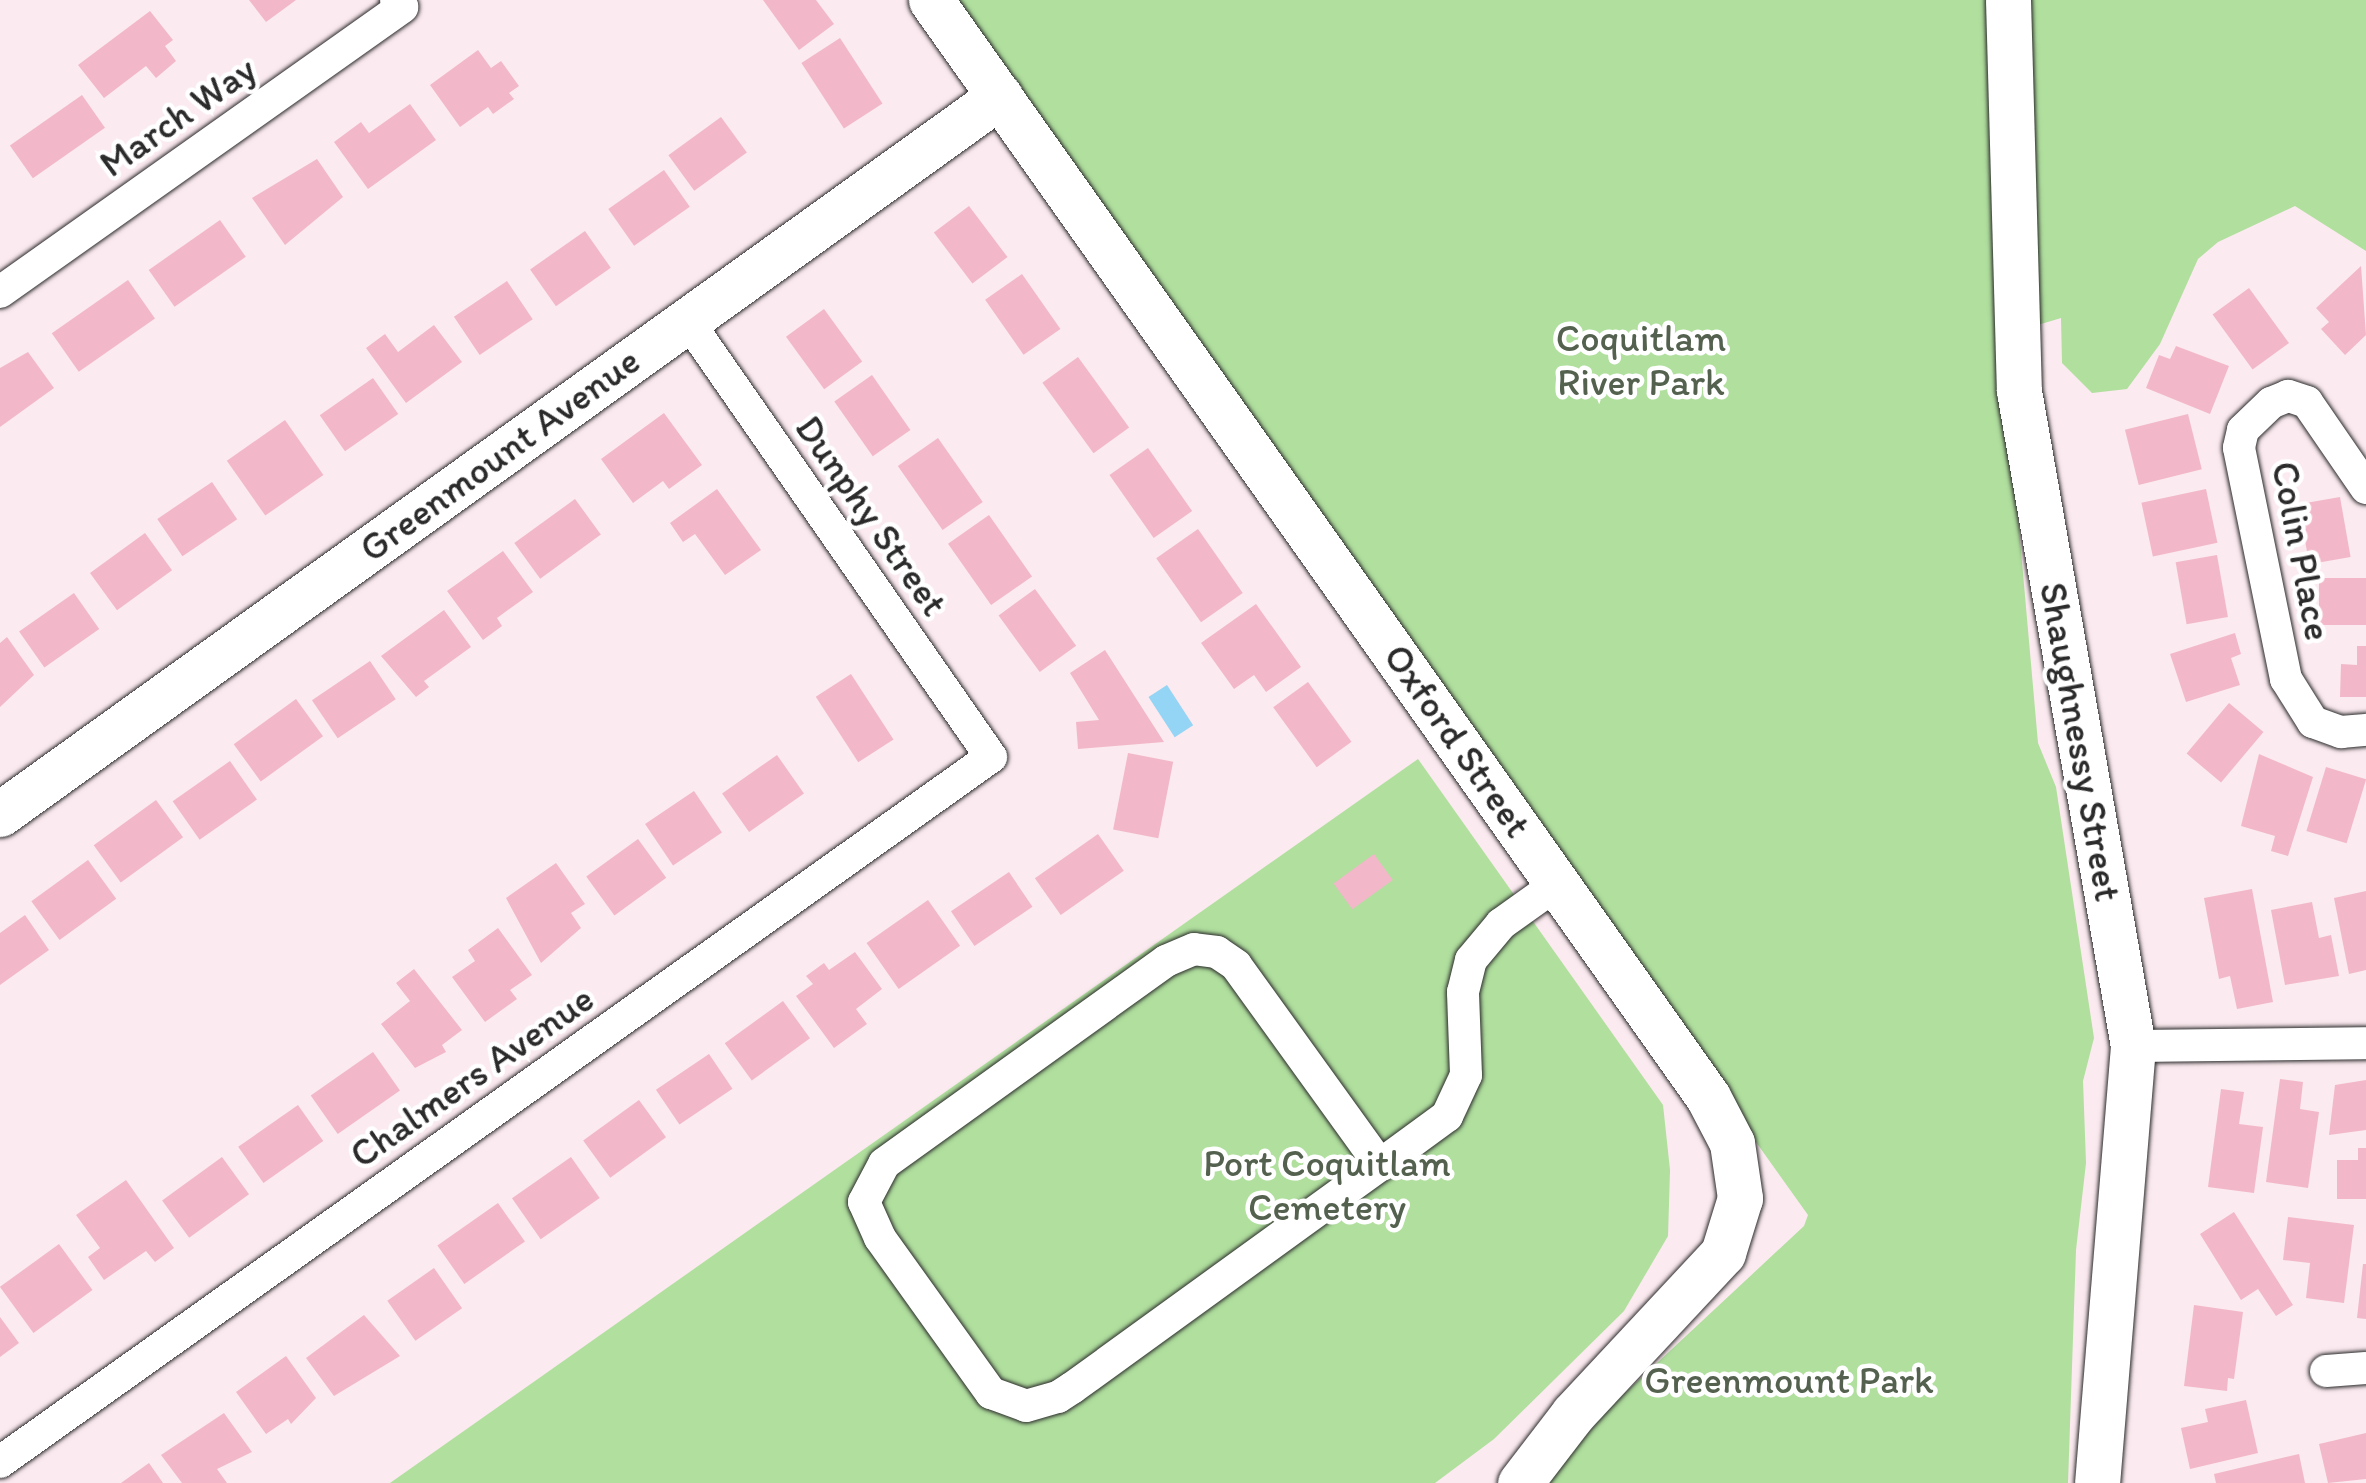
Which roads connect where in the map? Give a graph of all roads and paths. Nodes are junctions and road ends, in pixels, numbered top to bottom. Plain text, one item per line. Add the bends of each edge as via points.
1 (931, 0) edge
2 (2008, 0) edge
3 (399, 4) edge
4 (1000, 96) junction
5 (0, 292) edge
6 (686, 320) junction
7 (2366, 488) edge
8 (2366, 730) edge
9 (991, 757) joint
10 (0, 814) edge
11 (1557, 884) junction
12 (2366, 1042) edge
13 (2133, 1046) junction
14 (1380, 1165) junction
15 (2366, 1368) edge
16 (2326, 1371) dead end
17 (0, 1462) edge
18 (1520, 1483) edge
19 (2096, 1483) edge

1 - 4 street, Oxford Street
2 - 13 street, Shaughnessy Street via 2019,391
3 - 5 street, March Way
4 - 6 street, Greenmount Avenue
4 - 11 street, Oxford Street
6 - 9 street, Dunphy Street
6 - 10 street, Greenmount Avenue
7 - 8 street, Colin Place via 2322,416 2288,396 2255,413 2240,448 2286,679 2313,722 2340,732
9 - 17 street, Chalmers Avenue
11 - 14 street via 1478,948 1463,992 1467,1066 1460,1096 1446,1116
11 - 18 street, Oxford Street via 1716,1111 1735,1152 1740,1198 1714,1266 1573,1414
12 - 13 street
13 - 19 street, Shaughnessy Street
14 - 14 street via 1072,1388 1026,1406 991,1394 880,1238 864,1202 884,1164 1166,961 1194,949 1218,952 1236,965
15 - 16 street

